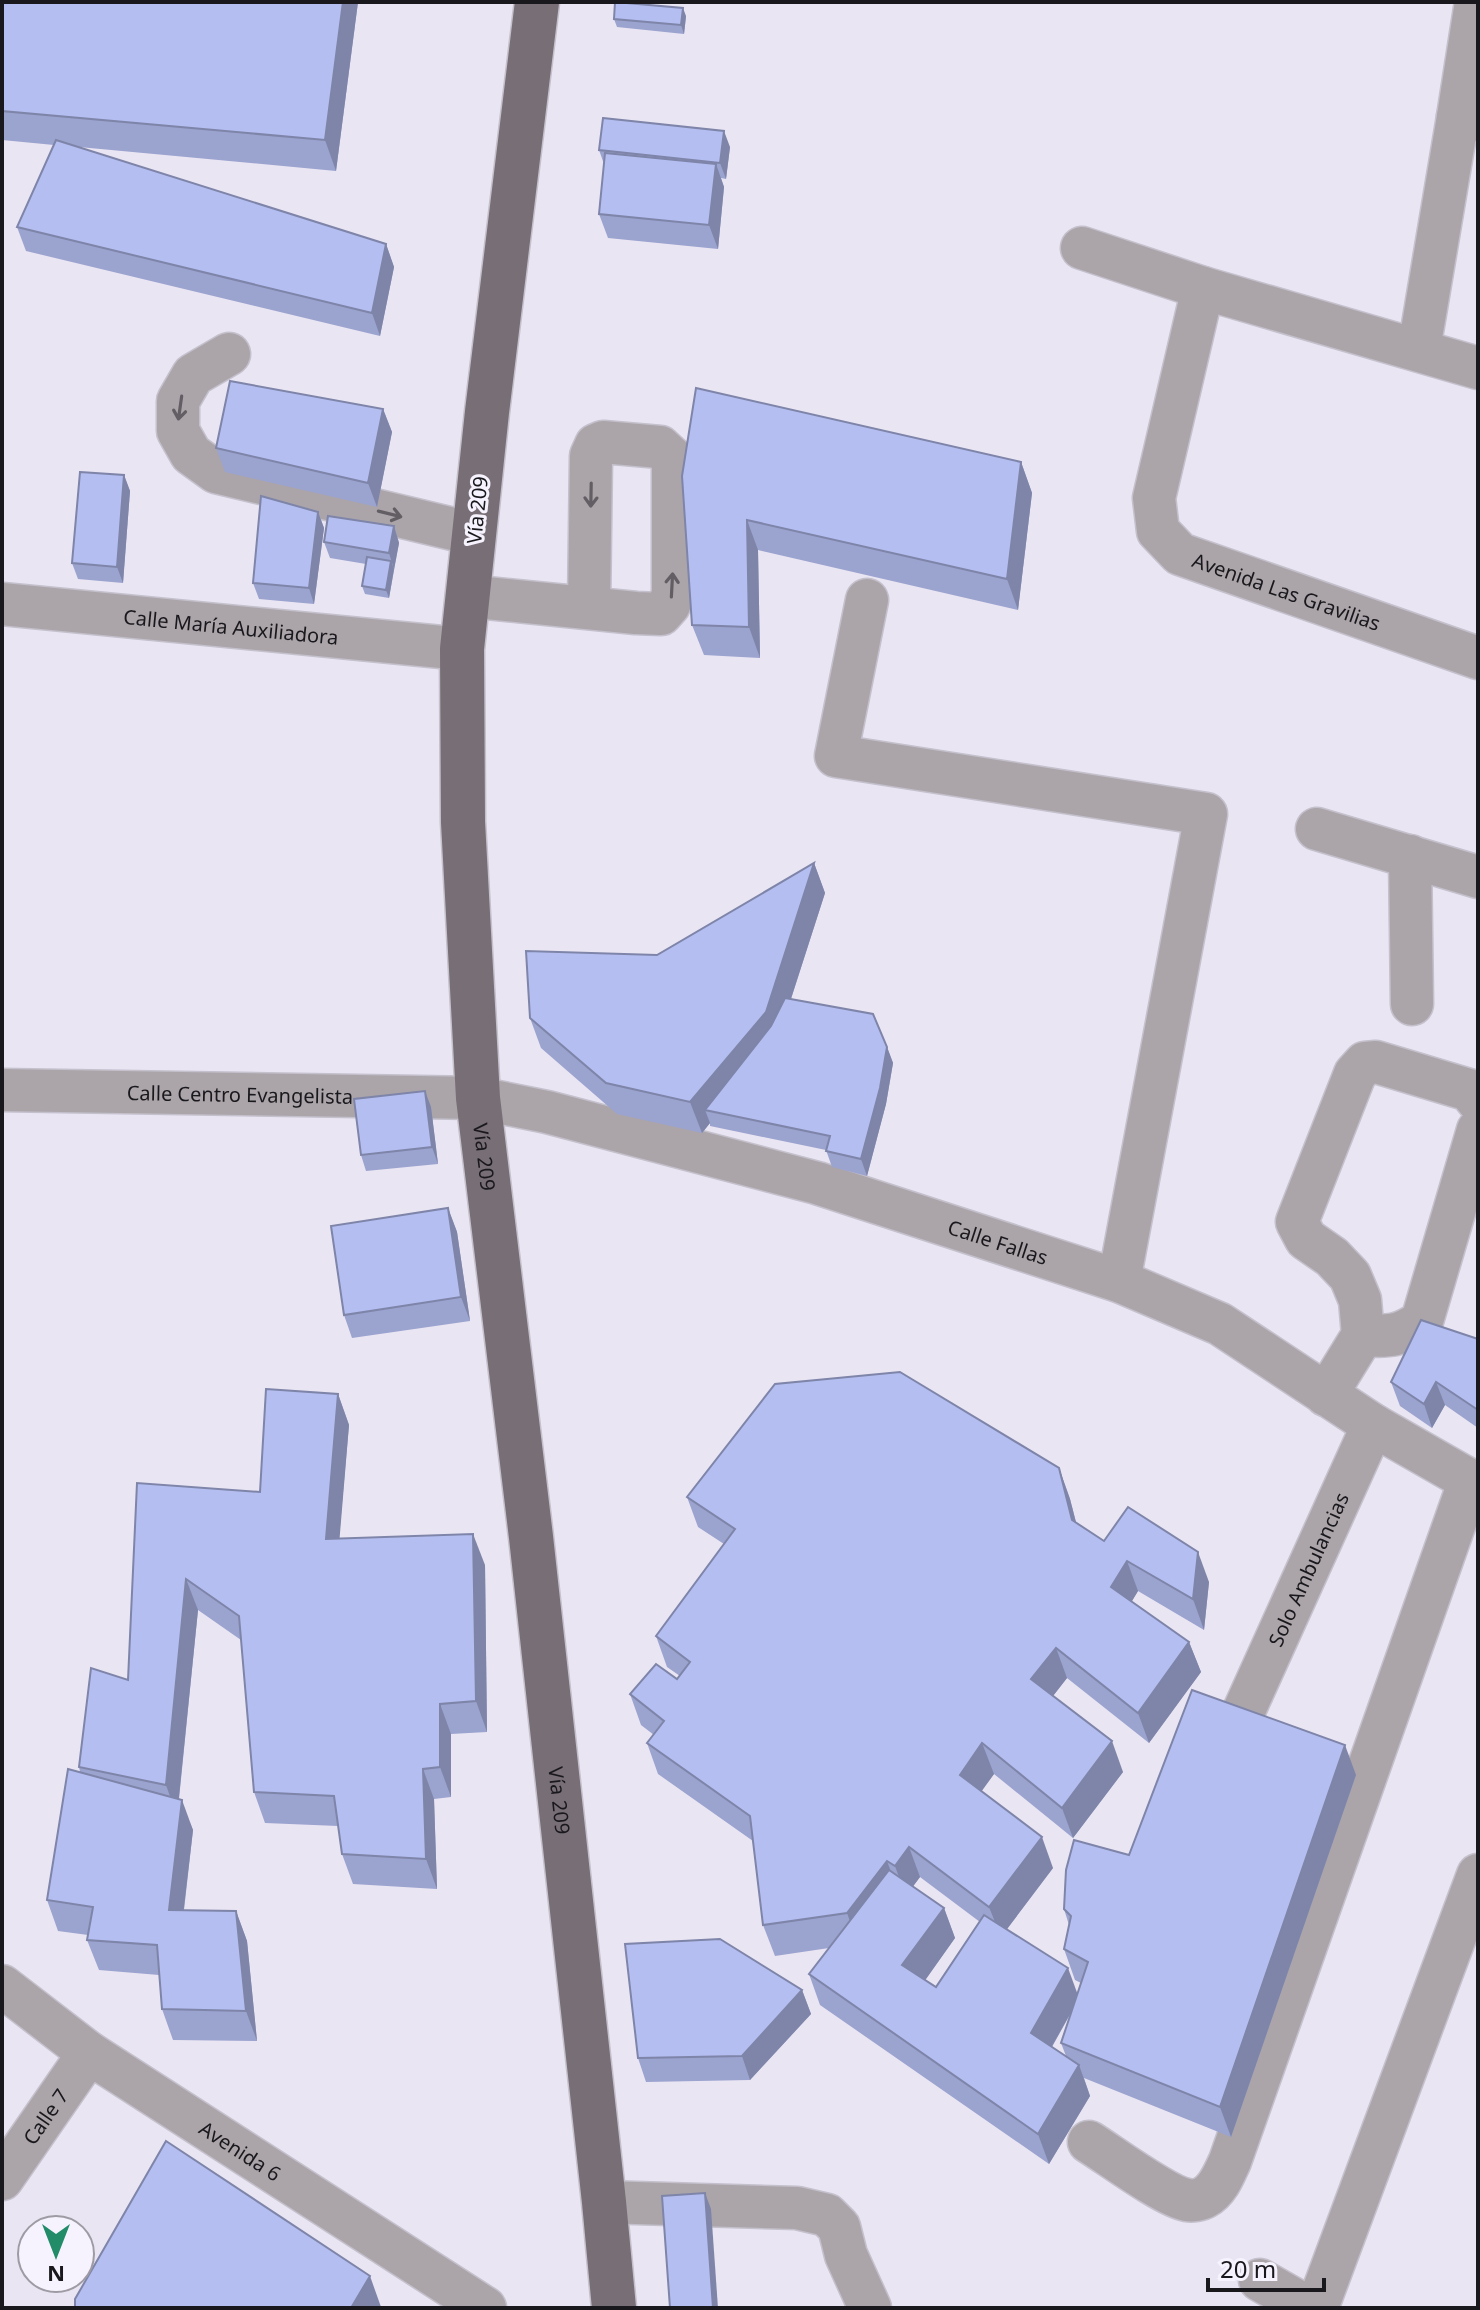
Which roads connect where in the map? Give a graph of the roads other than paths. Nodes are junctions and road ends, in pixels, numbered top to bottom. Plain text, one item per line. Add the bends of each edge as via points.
1 (537, 2) edge
2 (1476, 2) edge
3 (1468, 118) edge
4 (1082, 248) dead end
5 (1203, 288) junction
6 (1419, 349) junction
7 (229, 354) dead end
8 (1478, 368) edge
9 (474, 534) junction
10 (467, 596) junction
11 (867, 600) dead end
12 (2, 604) edge
13 (589, 608) dead end
14 (462, 649) junction
15 (1478, 658) edge
16 (1317, 829) dead end
17 (1410, 856) junction
18 (1478, 877) edge
19 (1412, 1004) dead end
20 (2, 1090) edge
21 (478, 1098) junction
22 (1478, 1101) edge
23 (1478, 1130) edge
24 (1119, 1281) junction
25 (1363, 1335) junction
26 (1326, 1395) junction
27 (1373, 1425) junction
28 (1474, 1482) edge
29 (1242, 1715) edge
30 (1478, 1875) edge
31 (2, 1986) edge
32 (89, 2053) junction
33 (1089, 2142) dead end
34 (2, 2179) edge
35 (604, 2202) junction
36 (1260, 2280) dead end
37 (425, 2291) edge
38 (485, 2308) edge
39 (614, 2308) edge
40 (870, 2308) edge
41 (1309, 2308) edge
42 (1317, 2308) edge

1 - 9 main road, Vía 209
2 - 3 street
3 - 6 street
4 - 5 street
5 - 6 street
5 - 15 street, Avenida Las Gravilias via 1154,498 1158,531 1180,554
6 - 8 street
7 -> 9 street via 193,375 178,401 178,431 191,454 216,472
9 - 10 main road, Vía 209
10 - 13 street
10 - 14 main road, Vía 209
11 - 24 street via 836,756 1206,814
12 - 14 street, Calle María Auxiliadora
14 - 21 main road, Vía 209 via 463,822
16 - 17 street
17 - 18 street
17 - 19 street
20 - 21 street, Calle Centro Evangelista
21 - 24 street, Calle Fallas via 817,1183
21 - 35 main road, Vía 209
22 - 25 street via 1469,1090 1376,1062 1365,1063 1355,1074 1297,1222 1306,1239 1350,1276 1360,1300
23 - 25 street via 1422,1321 1404,1333
24 - 26 street, Calle Fallas via 1220,1324
25 - 26 street
26 - 27 street, Calle Fallas
27 - 28 street, Calle Fallas
27 - 29 street, Solo Ambulancias
28 - 33 street via 1221,2179 1203,2199 1188,2200
30 - 42 street
31 - 32 street, Avenida 6
32 - 34 street, Calle 7
32 - 37 street, Avenida 6
35 - 39 main road, Vía 209
35 - 40 street via 797,2208 827,2215 839,2227
36 - 41 street
37 - 38 street, Avenida 6

